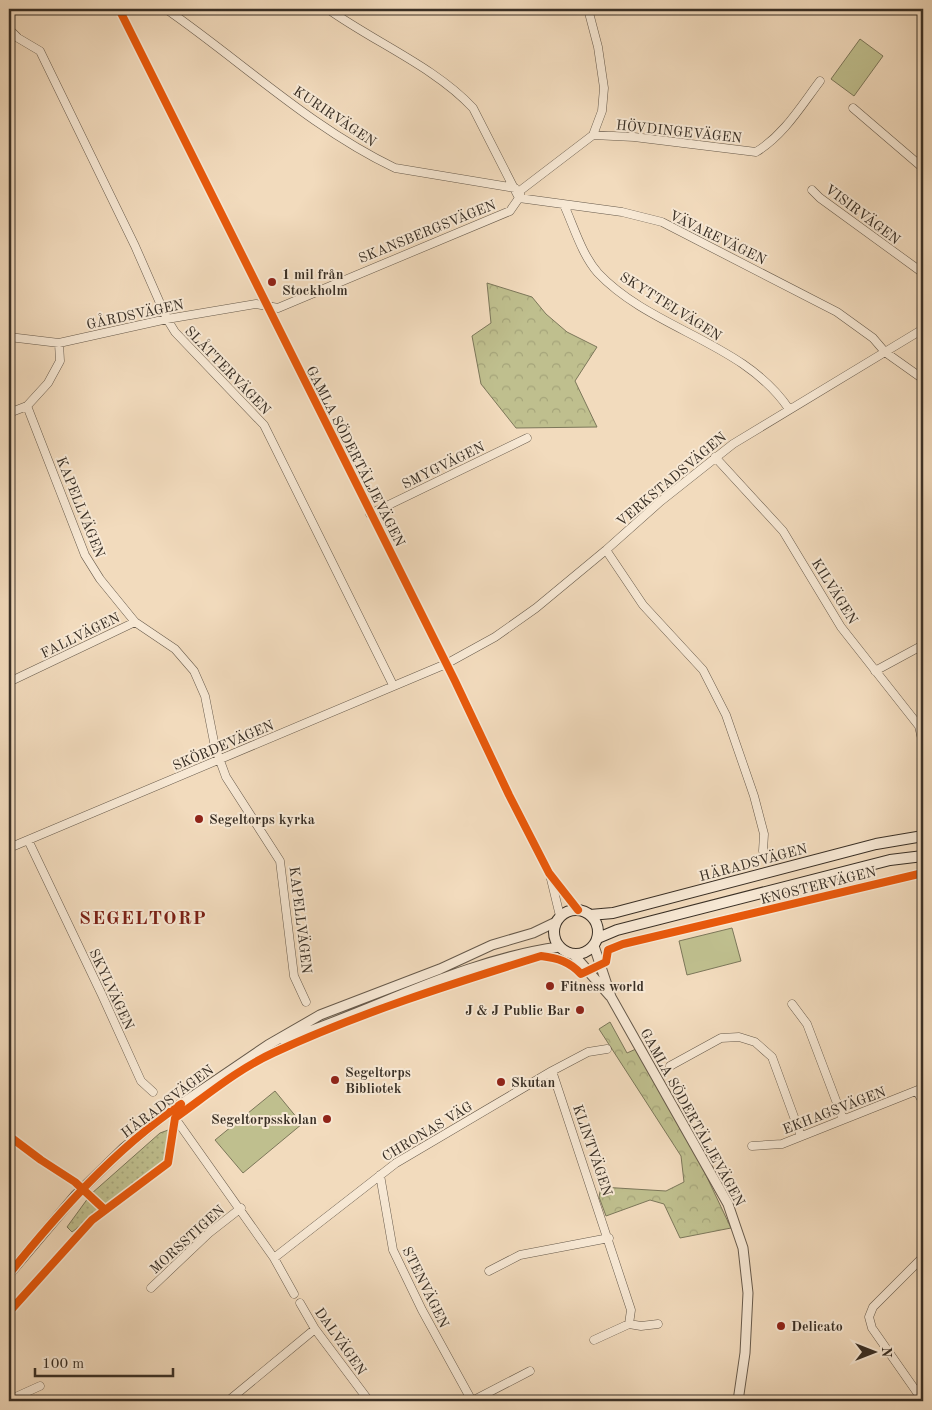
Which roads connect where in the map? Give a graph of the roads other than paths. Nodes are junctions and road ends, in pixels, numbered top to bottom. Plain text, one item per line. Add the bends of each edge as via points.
1 (119, 9) edge
2 (166, 9) edge
3 (328, 9) edge
4 (588, 9) edge
5 (9, 29) edge
6 (820, 81) dead end
7 (853, 108) dead end
8 (594, 135) junction
9 (923, 168) edge
10 (515, 188) junction
11 (812, 190) dead end
12 (519, 198) junction
13 (564, 205) junction
14 (923, 273) edge
15 (266, 306) junction
16 (167, 319) junction
17 (923, 329) edge
18 (9, 337) edge
19 (59, 344) junction
20 (884, 352) junction
21 (923, 380) edge
22 (27, 406) junction
23 (789, 409) junction
24 (9, 413) edge
25 (527, 438) dead end
26 (716, 457) junction
27 (370, 514) junction
28 (606, 550) junction
29 (135, 622) junction
30 (923, 645) edge
31 (446, 664) junction
32 (875, 671) junction
33 (9, 682) edge
34 (393, 686) junction
35 (923, 744) edge
36 (219, 760) junction
37 (923, 836) edge
38 (28, 840) junction
39 (9, 848) edge
40 (763, 851) dead end
41 (923, 856) edge
42 (549, 873) junction
43 (923, 873) edge
44 (578, 910) junction
45 (590, 915) junction
46 (558, 919) junction
47 (719, 921) dead end
48 (596, 942) junction
49 (559, 946) junction
50 (574, 954) junction
51 (612, 998) junction
52 (306, 1002) dead end
53 (792, 1004) dead end
54 (268, 1045) junction
55 (607, 1049) dead end
56 (670, 1066) dead end
57 (552, 1071) junction
58 (920, 1090) edge
59 (153, 1092) dead end
60 (923, 1102) edge
61 (170, 1111) junction
62 (843, 1119) junction
63 (9, 1136) edge
64 (801, 1136) junction
65 (752, 1146) dead end
66 (41, 1160) dead end
67 (380, 1175) junction
68 (240, 1208) junction
69 (609, 1238) junction
70 (923, 1257) edge
71 (274, 1258) junction
72 (12, 1263) edge
73 (489, 1271) dead end
74 (9, 1274) edge
75 (151, 1288) dead end
76 (294, 1294) dead end
77 (300, 1303) dead end
78 (629, 1324) junction
79 (658, 1324) dead end
80 (315, 1329) junction
81 (594, 1340) dead end
82 (530, 1371) dead end
83 (40, 1386) dead end
84 (9, 1400) edge
85 (228, 1401) edge
86 (369, 1401) edge
87 (472, 1401) edge
88 (738, 1401) edge
89 (923, 1401) edge

1 - 15 street, GAMLA SÖDERTÄLJEVÄGEN
2 - 10 street, KURIRVÄGEN via 315,119 379,160 395,168
3 - 10 street via 358,31 408,58 463,97 473,108
4 - 8 street via 604,88 602,111
5 - 16 street, SLÅTTERVÄGEN via 40,51
6 - 8 street, HÖVDINGEVÄGEN via 783,130 756,152
7 - 9 street
8 - 12 street, SKANSBERGSVÄGEN via 521,190
10 - 12 street
11 - 14 street, VISIRVÄGEN
12 - 13 street, VÄVAREVÄGEN
12 - 15 street, SKANSBERGSVÄGEN via 510,210 278,308
13 - 20 street, VÄVAREVÄGEN via 622,212 662,222 837,312 873,338
13 - 23 street, SKYTTELVÄGEN via 586,255 598,272 638,303 749,369 782,398
15 - 16 street, GÅRDSVÄGEN via 256,304
15 - 27 street, GAMLA SÖDERTÄLJEVÄGEN
16 - 19 street, GÅRDSVÄGEN
16 - 34 street, SLÅTTERVÄGEN via 175,332 264,425
17 - 20 street, VERKSTADSVÄGEN
18 - 19 street, GÅRDSVÄGEN
19 - 22 street via 60,361 48,383
20 - 21 street, VÄVAREVÄGEN
20 - 23 street, VERKSTADSVÄGEN
22 - 24 street
22 - 29 street, KAPELLVÄGEN via 85,554 100,579
23 - 26 street, VERKSTADSVÄGEN
25 - 27 street, SMYGVÄGEN
26 - 28 street, VERKSTADSVÄGEN
26 - 32 street, KILVÄGEN via 783,531 841,627
27 - 31 street, GAMLA SÖDERTÄLJEVÄGEN
28 - 31 street, VERKSTADSVÄGEN via 503,632
28 - 40 street via 643,606 703,670 726,715 754,796 764,834
29 - 33 street, FALLVÄGEN
29 - 36 street, KAPELLVÄGEN via 175,649 194,671 204,696
30 - 32 street
31 - 34 street, SKÖRDEVÄGEN
31 - 42 street, GAMLA SÖDERTÄLJEVÄGEN
32 - 35 street, KILVÄGEN via 919,726
34 - 36 street, SKÖRDEVÄGEN
36 - 38 street, SKÖRDEVÄGEN
36 - 52 street, KAPELLVÄGEN via 226,777 280,861 294,976
37 - 45 main road, HÄRADSVÄGEN via 868,846 612,913
38 - 39 street, SKÖRDEVÄGEN
38 - 59 street, SKYLVÄGEN via 141,1081
41 - 48 main road via 890,860 617,930
42 - 44 street, GAMLA SÖDERTÄLJEVÄGEN
42 - 46 street, GAMLA SÖDERTÄLJEVÄGEN
43 - 47 street, KNOSTERVÄGEN
44 - 45 main road
44 - 46 main road via 569,911
45 - 48 main road via 598,928
46 - 49 main road via 554,934
46 - 54 street, HÄRADSVÄGEN via 533,933 492,945 440,969 320,1015
48 - 50 main road via 584,953
48 - 51 street, GAMLA SÖDERTÄLJEVÄGEN
49 - 50 main road
49 - 54 street, HÄRADSVÄGEN via 497,961
50 - 51 street, GAMLA SÖDERTÄLJEVÄGEN
51 - 88 street, GAMLA SÖDERTÄLJEVÄGEN via 719,1188 741,1240 748,1293 745,1353
53 - 62 street via 807,1024
54 - 61 street, HÄRADSVÄGEN
55 - 57 street, CHRONAS VÄG via 588,1052
56 - 64 street via 722,1038 739,1037 755,1042 772,1057
57 - 67 street, CHRONAS VÄG
57 - 69 street, KLINTVÄGEN
58 - 60 street
58 - 62 street, EKHAGSVÄGEN
61 - 68 street
61 - 72 street, HÄRADSVÄGEN via 124,1148
62 - 64 street, EKHAGSVÄGEN
63 - 66 street
64 - 65 street, EKHAGSVÄGEN via 782,1144
67 - 71 street, CHRONAS VÄG
67 - 87 street, STENVÄGEN via 393,1250
68 - 71 street
68 - 75 street, MORSSTIGEN
69 - 73 street via 520,1255
69 - 78 street, KLINTVÄGEN via 631,1310
70 - 89 street via 873,1307 870,1317 872,1328
71 - 76 street
72 - 74 street, HÄRADSVÄGEN
77 - 80 street, DALVÄGEN
78 - 79 street
78 - 81 street
80 - 85 street
80 - 86 street, DALVÄGEN
82 - 87 street
83 - 84 street

